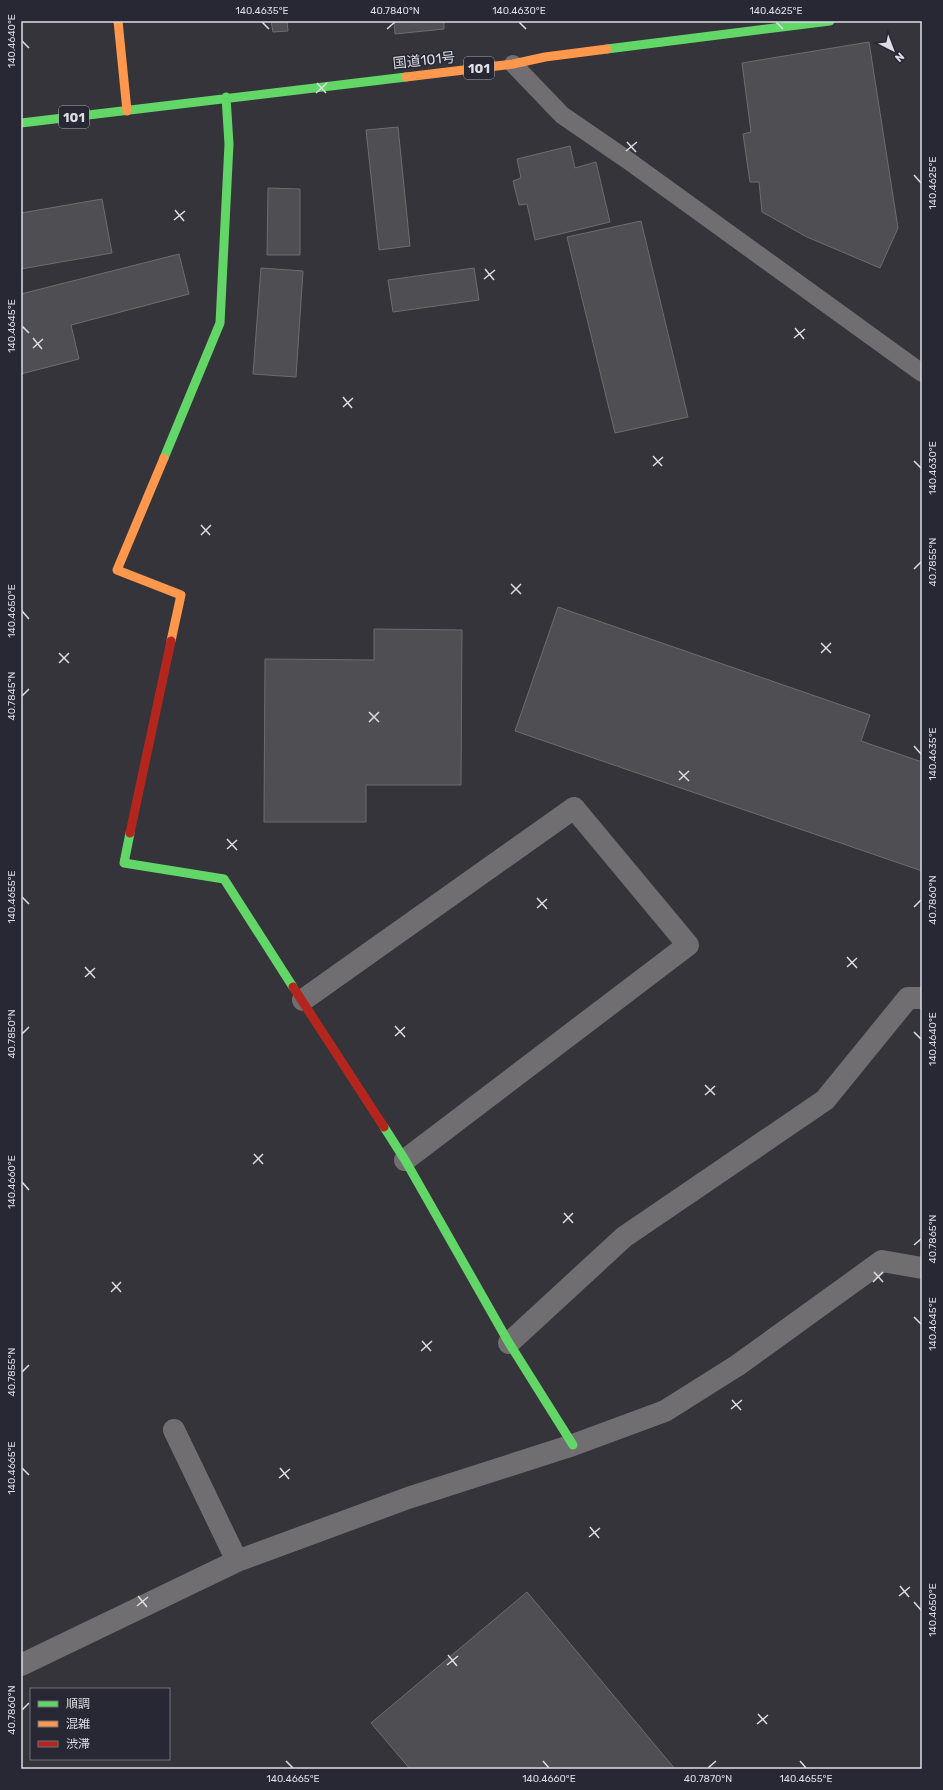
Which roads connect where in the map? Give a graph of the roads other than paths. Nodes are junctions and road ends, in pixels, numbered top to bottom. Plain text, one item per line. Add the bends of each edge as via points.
1 (118, 21) edge
2 (830, 21) edge
3 (513, 64) junction
4 (226, 97) junction
5 (127, 111) junction
6 (21, 123) edge
7 (922, 373) edge
8 (922, 998) edge
9 (303, 1000) junction
10 (405, 1160) junction
11 (922, 1268) edge
12 (509, 1343) junction
13 (174, 1430) dead end
14 (573, 1445) junction
15 (237, 1561) junction
16 (21, 1665) edge

1 - 5 main road
2 - 3 main road, 国道101号 / 101 via 545,57
3 - 4 main road, 国道101号 / 101
3 - 7 lane via 562,115
4 - 5 main road, 国道101号 / 101
4 - 9 main road via 229,144 220,323 117,570 181,595 124,863 224,879
5 - 6 main road, 国道101号 / 101
8 - 12 street via 908,998 825,1100 624,1237
9 - 10 main road
9 - 10 street via 574,808 688,945
10 - 12 main road
11 - 14 street via 882,1261 738,1365 665,1411
12 - 14 main road
13 - 15 street
14 - 15 street via 408,1498
15 - 16 street

